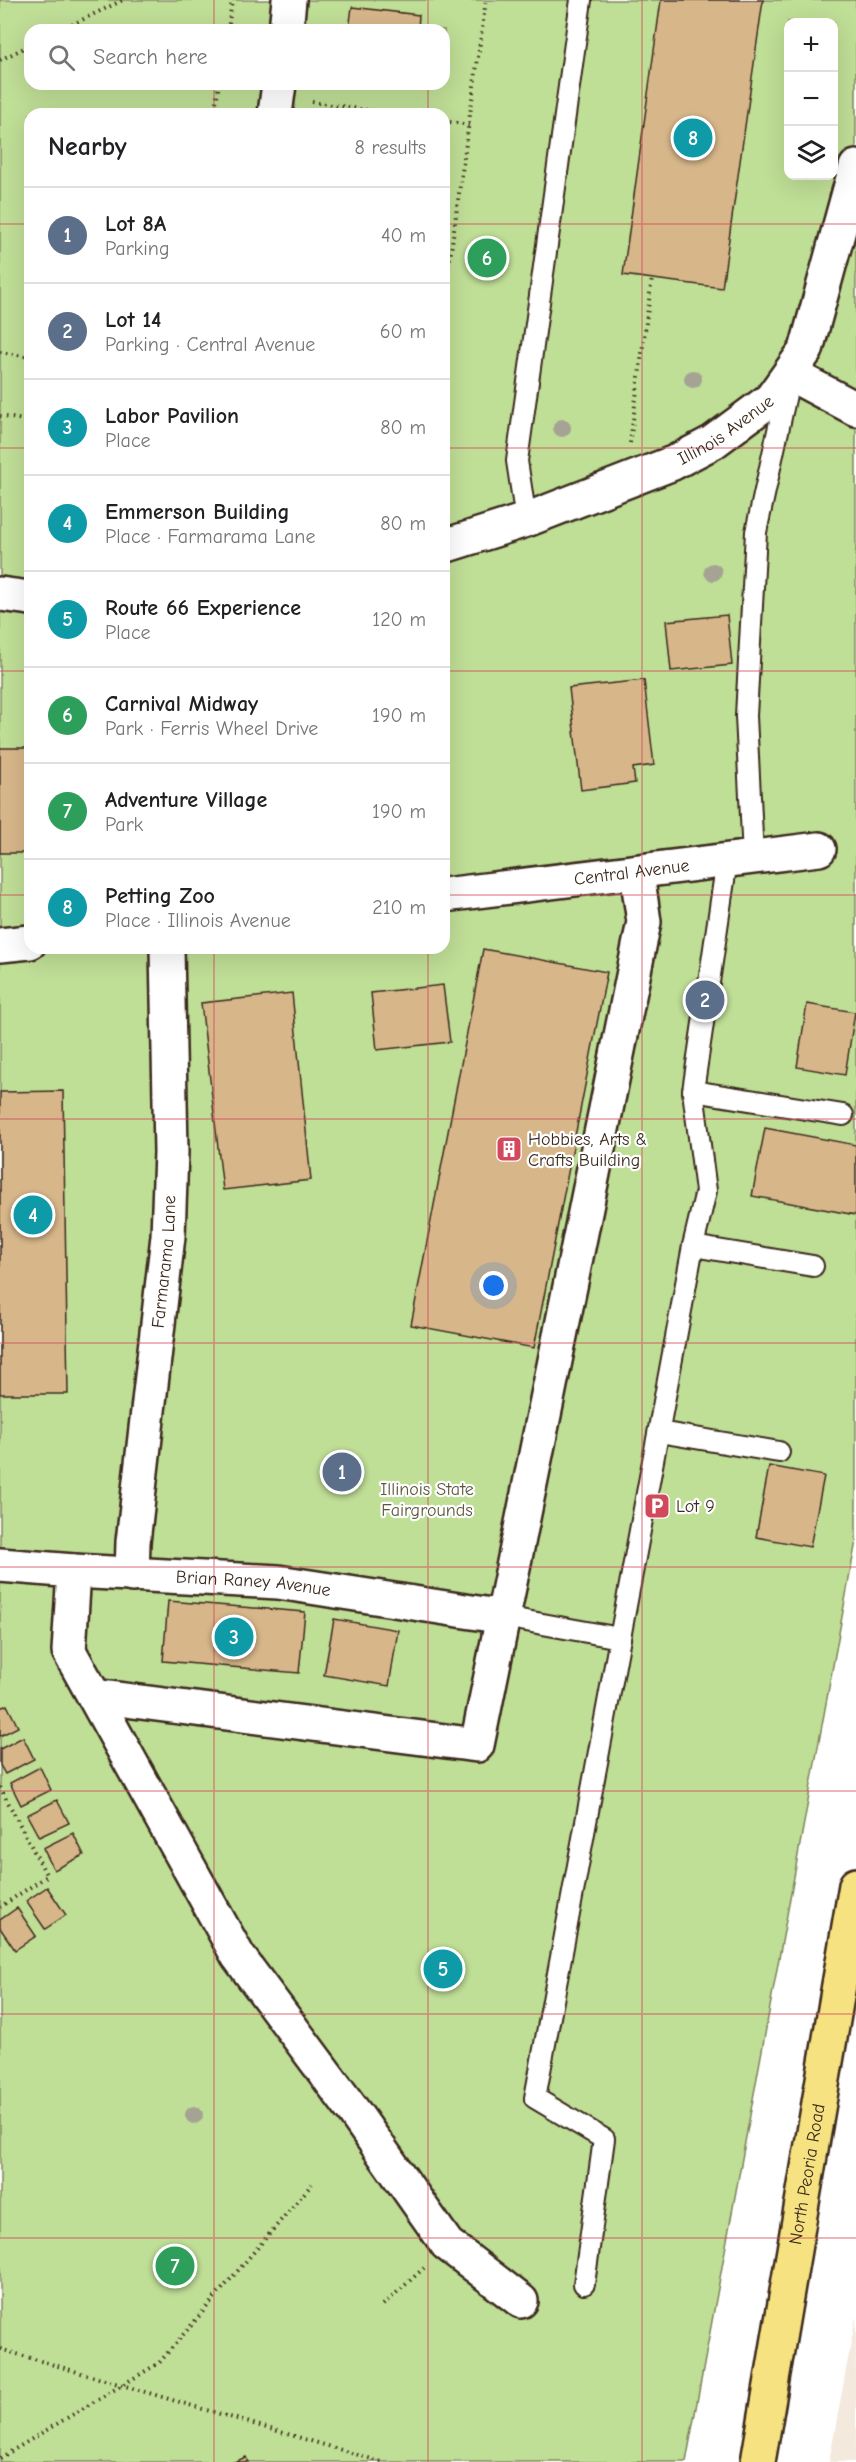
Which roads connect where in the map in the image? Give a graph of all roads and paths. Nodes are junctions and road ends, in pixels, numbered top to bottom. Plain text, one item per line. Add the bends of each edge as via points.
1 (123, 0) edge
2 (232, 0) edge
3 (289, 0) edge
4 (486, 0) edge
5 (581, 0) edge
6 (73, 24) edge
7 (229, 24) edge
8 (287, 24) edge
9 (24, 48) edge
10 (0, 60) edge
11 (218, 90) edge
12 (277, 98) edge
13 (215, 108) edge
14 (350, 108) edge
15 (450, 122) edge
16 (469, 125) junction
17 (856, 167) edge
18 (450, 252) edge
19 (652, 278) dead end
20 (0, 352) edge
21 (24, 356) edge
22 (790, 374) junction
23 (856, 409) edge
24 (0, 416) edge
25 (24, 420) edge
26 (630, 444) dead end
27 (526, 520) junction
28 (450, 544) edge
29 (0, 594) edge
30 (24, 597) edge
31 (819, 849) dead end
32 (740, 859) junction
33 (637, 873) junction
34 (450, 894) edge
35 (24, 943) edge
36 (0, 945) edge
37 (167, 954) edge
38 (693, 1091) junction
39 (843, 1115) dead end
40 (693, 1246) junction
41 (813, 1266) dead end
42 (659, 1432) junction
43 (779, 1452) dead end
44 (0, 1565) edge
45 (74, 1572) junction
46 (132, 1575) junction
47 (504, 1617) junction
48 (620, 1638) junction
49 (94, 1696) junction
50 (0, 1787) edge
51 (856, 1885) edge
52 (0, 1907) edge
53 (850, 1951) edge
54 (312, 2184) dead end
55 (447, 2244) junction
56 (584, 2284) dead end
57 (521, 2301) dead end
58 (383, 2305) dead end
59 (0, 2349) edge
60 (120, 2385) junction
61 (0, 2458) edge
62 (382, 2462) edge
63 (758, 2462) edge

1 - 6 path
2 - 7 path
3 - 8 street
4 - 16 path
5 - 27 lane via 517,461
9 - 10 path
11 - 13 path
12 - 14 path
15 - 16 path
16 - 18 path
17 - 22 street, Illinois Avenue via 806,350
19 - 26 path
20 - 21 path
22 - 23 street
22 - 27 street, Illinois Avenue via 771,399 713,442 674,463
22 - 32 lane via 756,532
24 - 25 path
27 - 28 street, Illinois Avenue
29 - 30 street
31 - 32 street, Central Avenue
32 - 33 street, Central Avenue
32 - 38 lane
33 - 34 street, Central Avenue
33 - 47 street via 644,922
35 - 36 street
37 - 46 street, Farmarama Lane via 171,1152 168,1236
38 - 39 lane
38 - 40 lane via 706,1191
40 - 41 lane
40 - 42 lane
42 - 43 lane
42 - 48 lane
44 - 45 street, Brian Raney Avenue
45 - 46 street, Brian Raney Avenue
45 - 49 street via 69,1651
46 - 47 street, Brian Raney Avenue via 278,1582
47 - 48 lane
47 - 49 street via 477,1745
48 - 56 lane via 535,2098 604,2139
49 - 55 street via 237,1956
50 - 52 path via 47,1876
51 - 53 main road, North Peoria Road
53 - 63 main road, North Peoria Road
54 - 60 path via 159,2363
55 - 57 street
55 - 58 path
59 - 60 path
60 - 61 path
60 - 62 path

